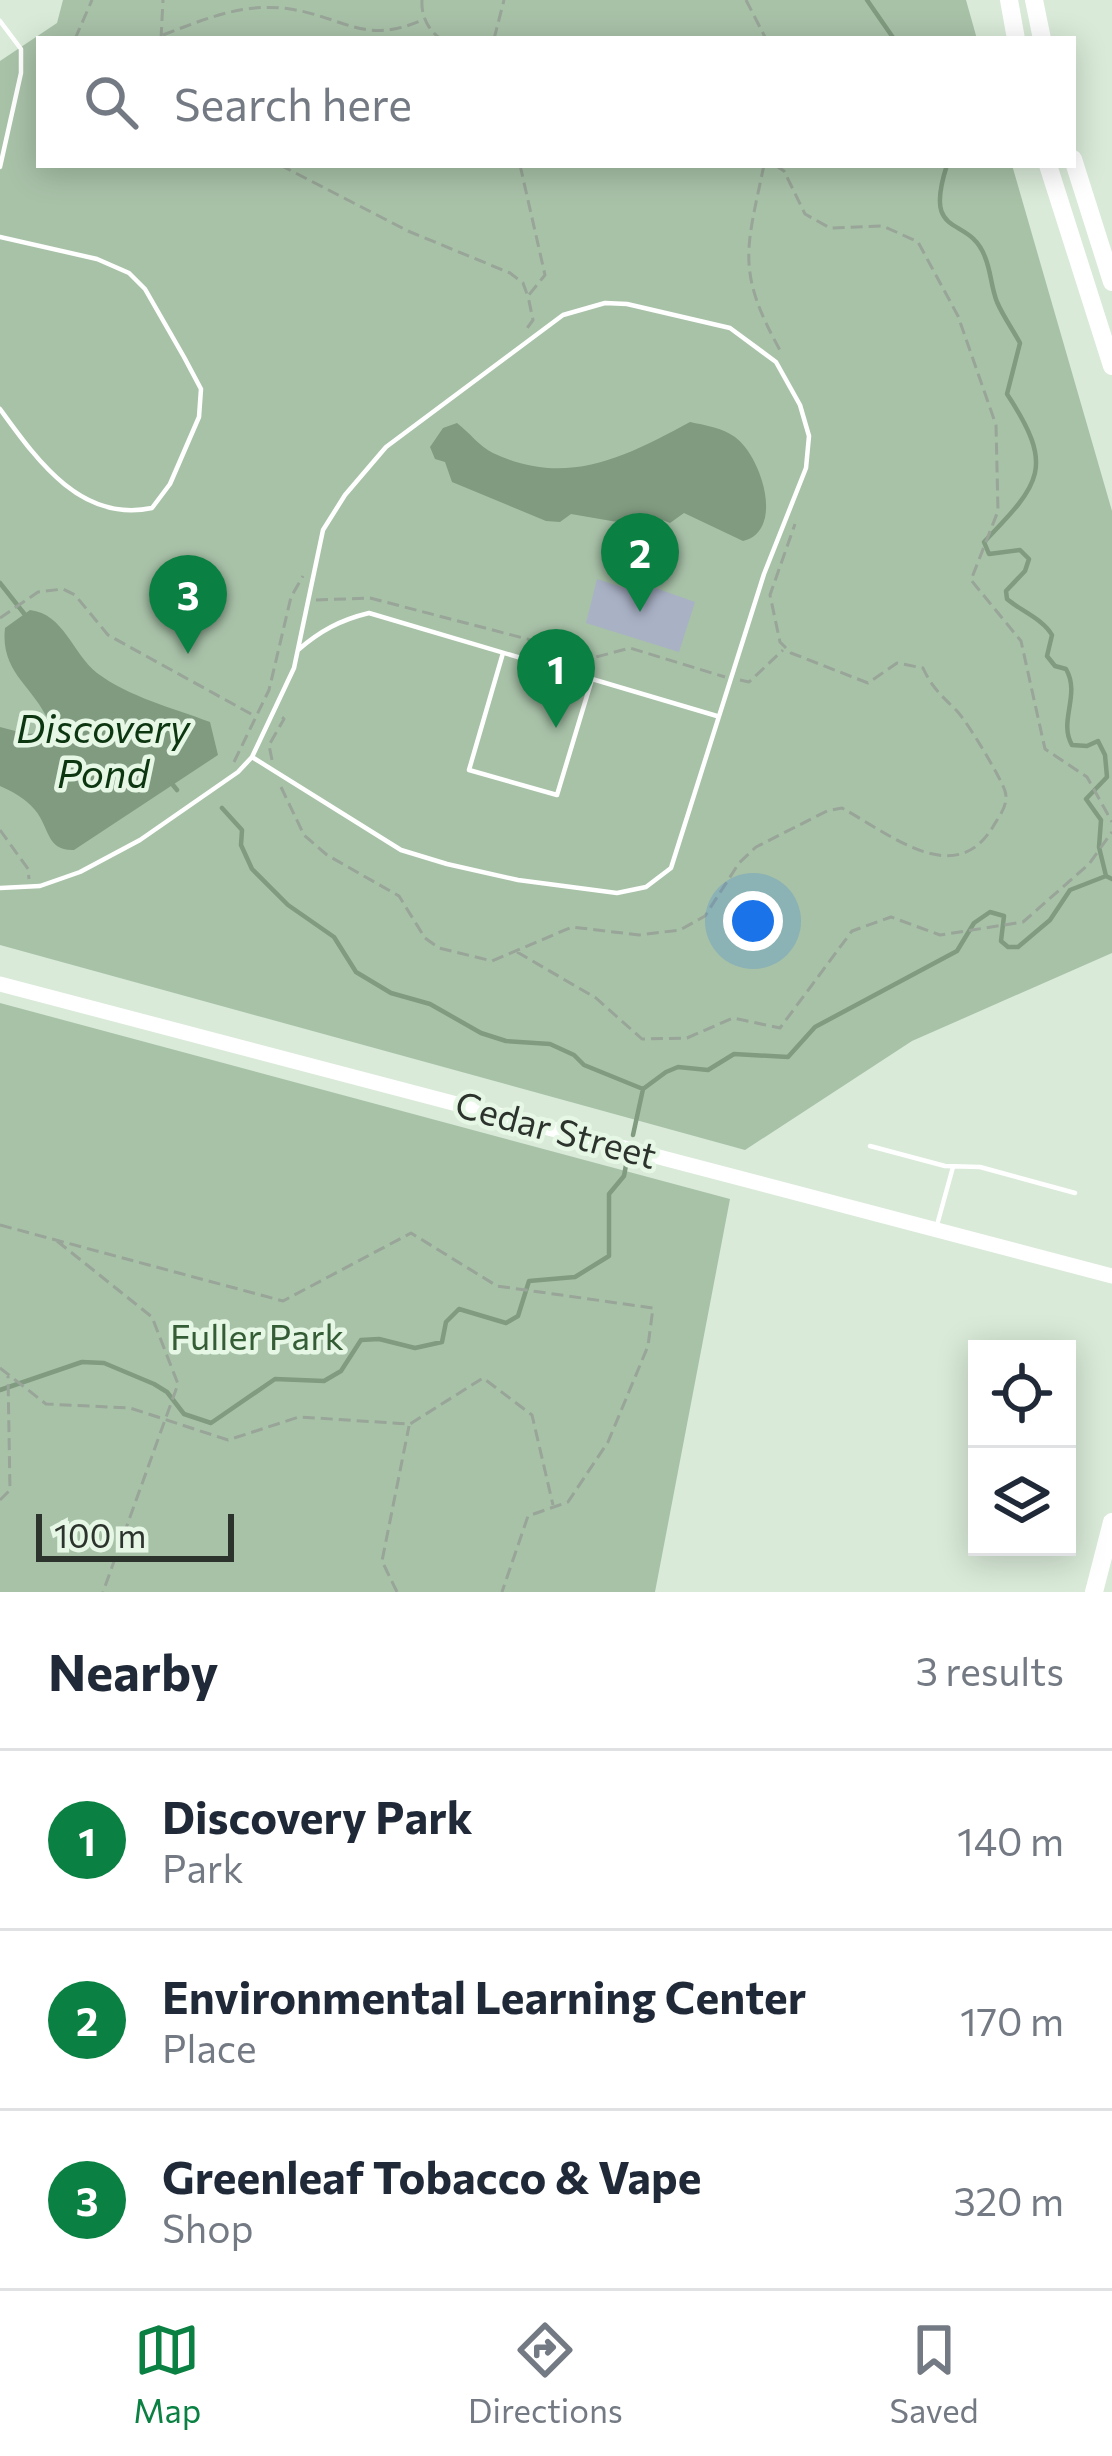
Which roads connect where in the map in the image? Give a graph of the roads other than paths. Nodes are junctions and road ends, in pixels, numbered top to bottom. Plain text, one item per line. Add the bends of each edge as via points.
1 (1009, 0) edge
2 (1034, 0) edge
3 (0, 20) edge
4 (1015, 36) edge
5 (1041, 36) edge
6 (0, 166) edge
7 (1049, 168) edge
8 (1076, 168) edge
9 (0, 236) edge
10 (1112, 282) edge
11 (1112, 366) edge
12 (0, 410) edge
13 (298, 650) junction
14 (503, 653) junction
15 (592, 679) junction
16 (719, 717) junction
17 (252, 758) junction
18 (0, 888) edge
19 (0, 983) edge
20 (870, 1146) dead end
21 (953, 1167) junction
22 (1075, 1193) dead end
23 (936, 1231) junction
24 (1112, 1276) edge
25 (1112, 1522) edge
26 (1094, 1592) edge

1 - 4 highway
2 - 5 highway
3 - 6 lane via 21,49 21,74
7 - 11 highway
8 - 10 highway
9 - 12 lane via 129,273 201,389 199,417 170,484 152,508 133,512 66,489
13 - 14 lane via 344,619 369,613
13 - 16 lane via 323,530 386,447 563,315 627,304 730,328 776,362 809,436 806,468
13 - 17 lane
14 - 15 lane
14 - 15 lane via 469,770 557,795
15 - 16 lane
16 - 17 lane via 671,868 646,887 617,893 518,880 401,850
17 - 18 lane via 198,802 80,872
19 - 23 main road, Cedar Street
20 - 21 lane
21 - 22 lane
21 - 23 lane
23 - 24 main road, Cedar Street
25 - 26 highway

